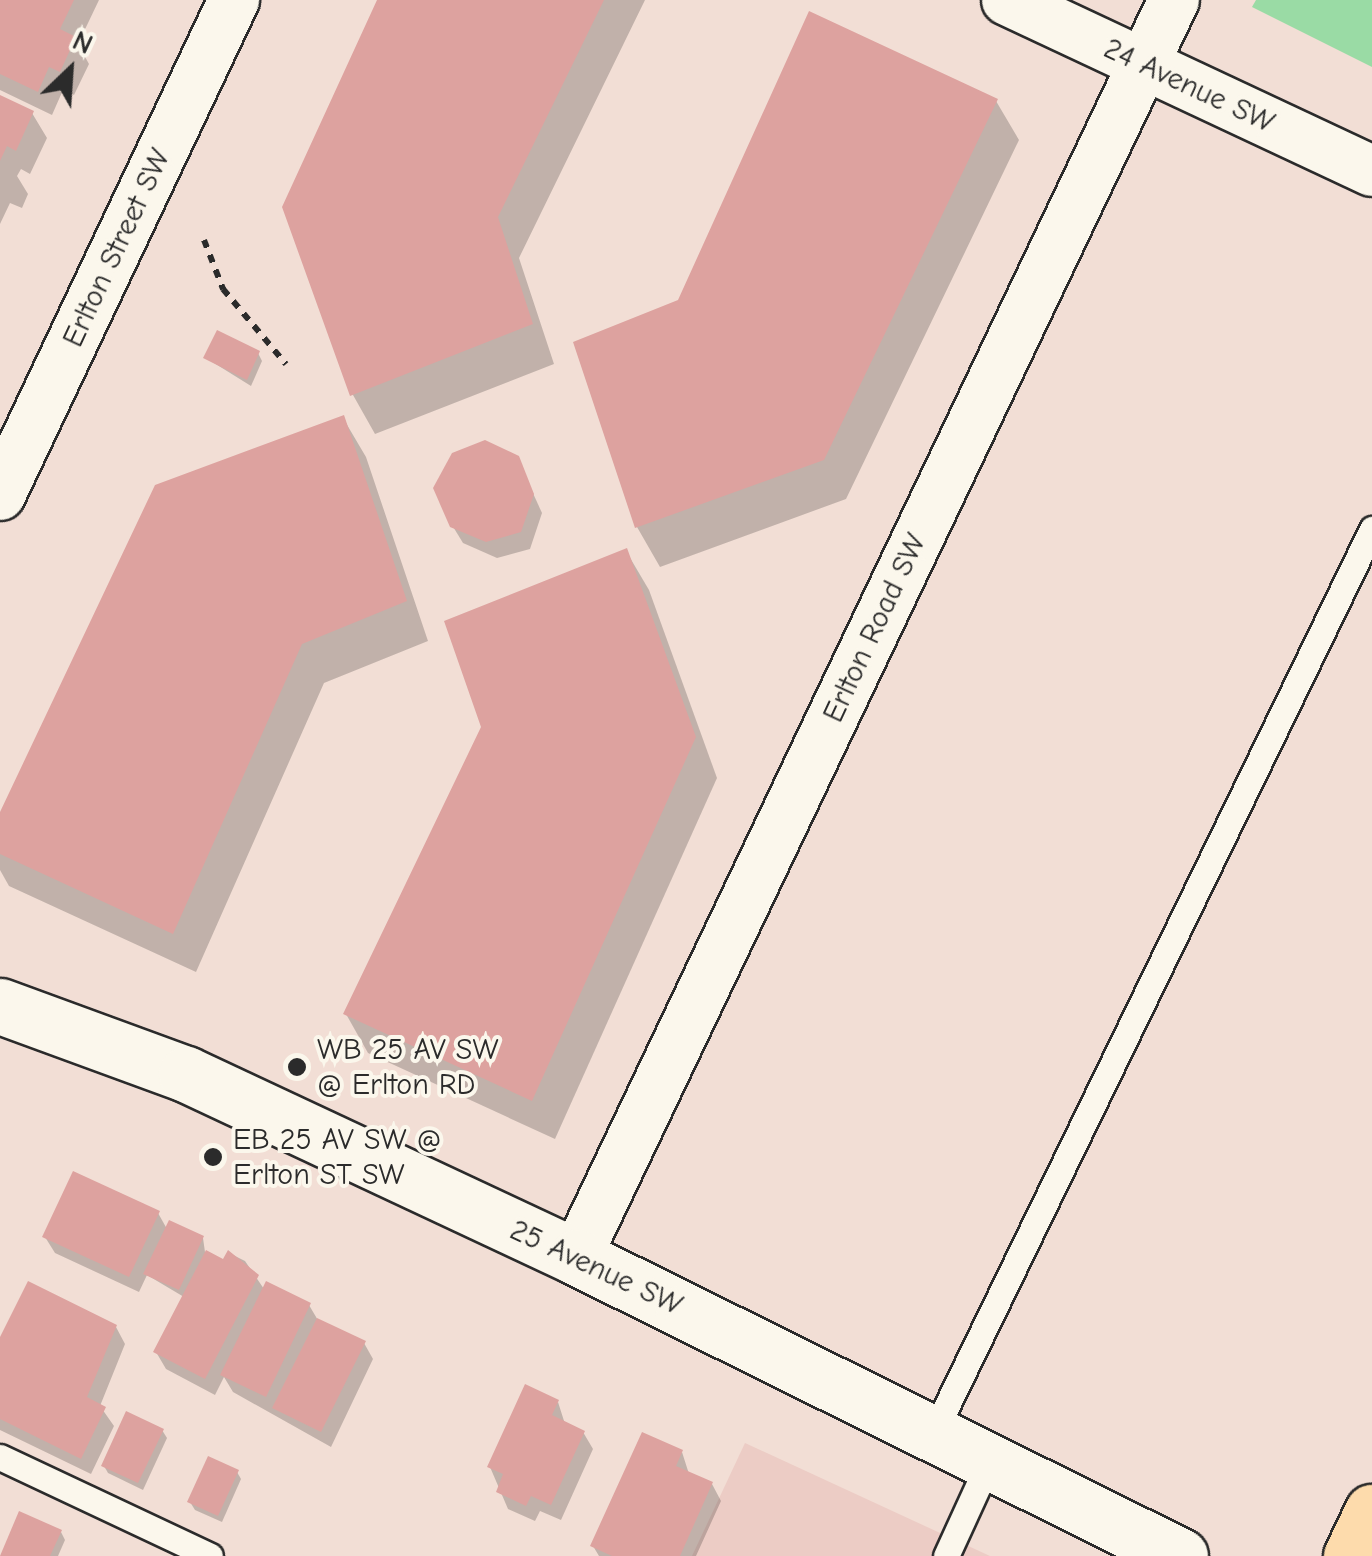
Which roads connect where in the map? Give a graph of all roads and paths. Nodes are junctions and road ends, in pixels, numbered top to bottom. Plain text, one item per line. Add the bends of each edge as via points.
1 (234, 0) edge
2 (1007, 0) edge
3 (1174, 0) edge
4 (1143, 64) junction
5 (1372, 170) edge
6 (204, 240) dead end
7 (286, 364) dead end
8 (0, 496) edge
9 (1372, 529) edge
10 (1, 1010) edge
11 (576, 1257) junction
12 (934, 1432) junction
13 (0, 1457) edge
14 (990, 1460) junction
15 (1372, 1512) edge
16 (210, 1556) edge
17 (946, 1556) edge
18 (1180, 1556) edge
19 (1351, 1556) edge

1 - 8 street, Erlton Street SW
2 - 4 street, 24 Avenue SW
3 - 4 street, Erlton Road SW
4 - 5 street, 24 Avenue SW
4 - 11 street, Erlton Road SW
6 - 7 path via 224,289
9 - 12 lane
10 - 11 street, 25 Avenue SW via 186,1074
11 - 12 street, 25 Avenue SW
12 - 14 street, 25 Avenue SW
13 - 16 lane
14 - 17 lane
14 - 18 street, 25 Avenue SW
15 - 19 main road

